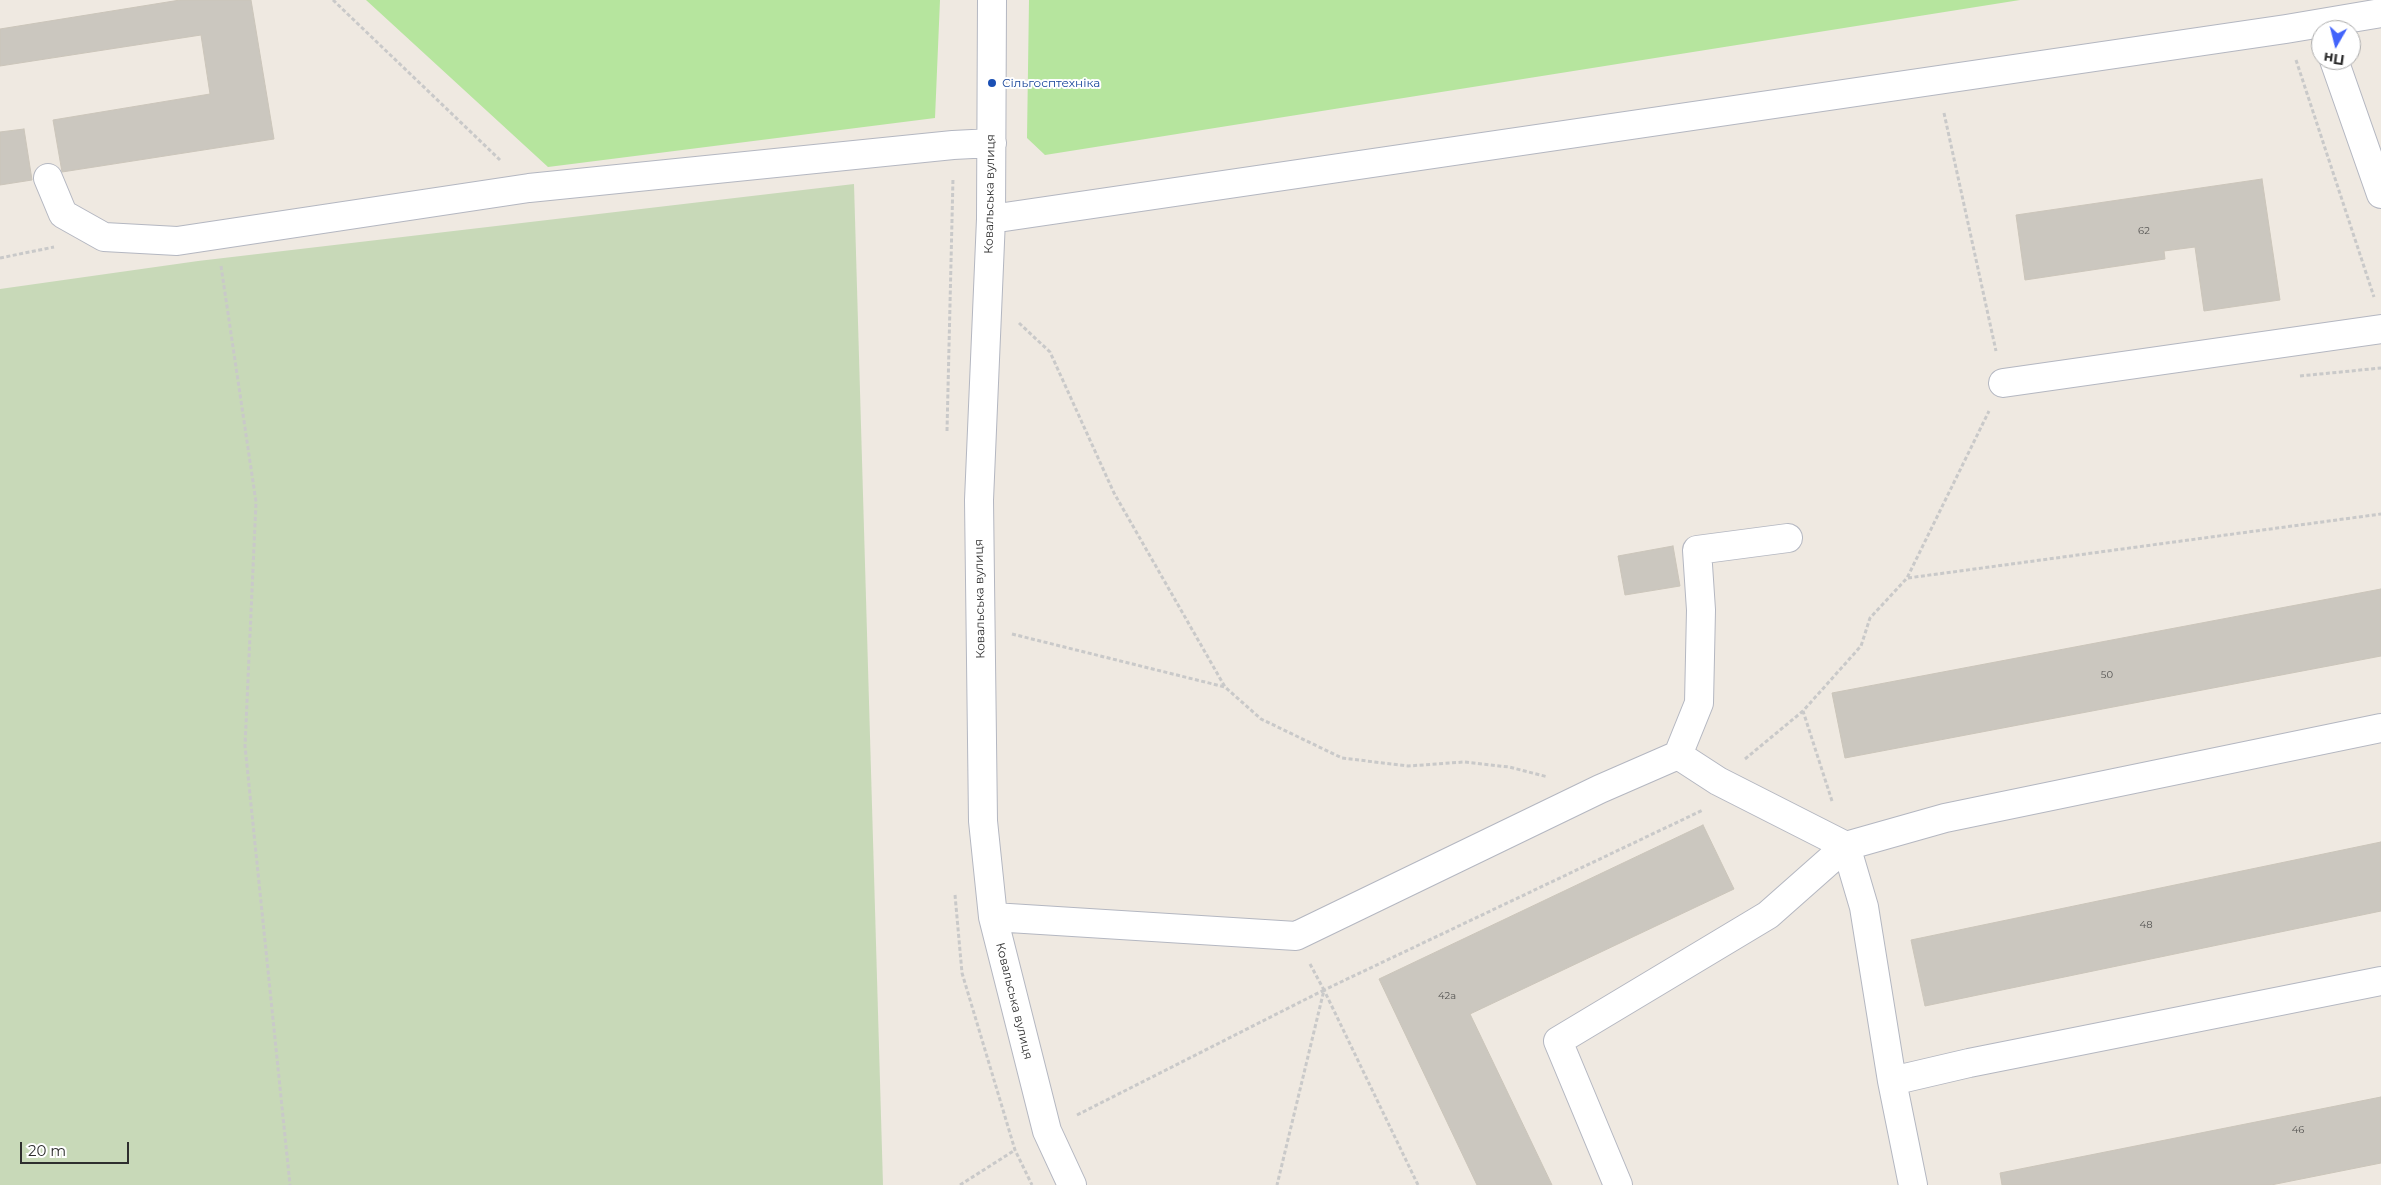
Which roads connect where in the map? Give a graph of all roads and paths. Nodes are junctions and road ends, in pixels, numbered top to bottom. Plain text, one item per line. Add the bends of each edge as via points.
1 (333, 0) edge
2 (992, 0) edge
3 (2381, 13) edge
4 (2352, 20) edge
5 (2311, 28) edge
6 (2286, 29) junction
7 (2338, 70) edge
8 (1937, 80) junction
9 (992, 143) junction
10 (953, 144) junction
11 (2374, 153) edge
12 (48, 178) dead end
13 (529, 188) junction
14 (2381, 194) edge
15 (991, 219) junction
16 (216, 235) junction
17 (987, 293) junction
18 (2379, 316) edge
19 (2005, 348) dead end
20 (1995, 349) junction
21 (2381, 368) edge
22 (2298, 376) dead end
23 (2003, 383) junction
24 (946, 429) dead end
25 (2381, 514) edge
26 (1788, 538) dead end
27 (1907, 578) junction
28 (980, 628) junction
29 (1225, 687) junction
30 (1803, 711) junction
31 (2381, 728) edge
32 (1678, 755) junction
33 (1718, 781) junction
34 (1600, 789) junction
35 (1846, 846) junction
36 (993, 917) junction
37 (2381, 981) edge
38 (1324, 990) junction
39 (1892, 1081) junction
40 (1075, 1116) dead end
41 (1016, 1150) dead end
42 (290, 1185) edge
43 (960, 1185) edge
44 (1072, 1185) edge
45 (1278, 1185) edge
46 (1418, 1185) edge
47 (1618, 1185) edge
48 (1913, 1185) edge

1 - 13 path
2 - 9 street, Ковальська вулиця
3 - 4 street
5 - 6 street
6 - 8 street
6 - 18 path
7 - 11 street
8 - 15 street
8 - 20 path
9 - 10 street
9 - 15 street, Ковальська вулиця
10 - 13 street
10 - 24 path
11 - 14 street
12 - 16 street via 63,214 104,237 176,241
13 - 16 street
15 - 17 street, Ковальська вулиця
16 - 42 path via 256,502 245,746
17 - 28 street, Ковальська вулиця via 979,500
17 - 29 path via 1050,352 1114,493
18 - 23 street
19 - 20 path
20 - 23 path
21 - 22 path
23 - 27 path
25 - 27 path
26 - 32 street via 1697,550 1701,610 1699,703
27 - 30 path via 1870,618 1861,646
28 - 29 path via 1041,640
28 - 36 street, Ковальська вулиця via 983,821
29 - 34 path via 1261,719 1342,758 1408,766 1464,762 1509,767
30 - 33 path
30 - 35 path
31 - 35 street via 1945,818
32 - 33 street
32 - 34 street
33 - 35 street
33 - 38 path via 1710,807
34 - 36 street via 1296,936
35 - 39 street via 1864,907
35 - 47 street via 1768,915 1558,1041
36 - 44 street, Ковальська вулиця via 1047,1131
37 - 39 street
38 - 40 path
38 - 45 path
38 - 46 path
39 - 48 street
41 - 43 path

